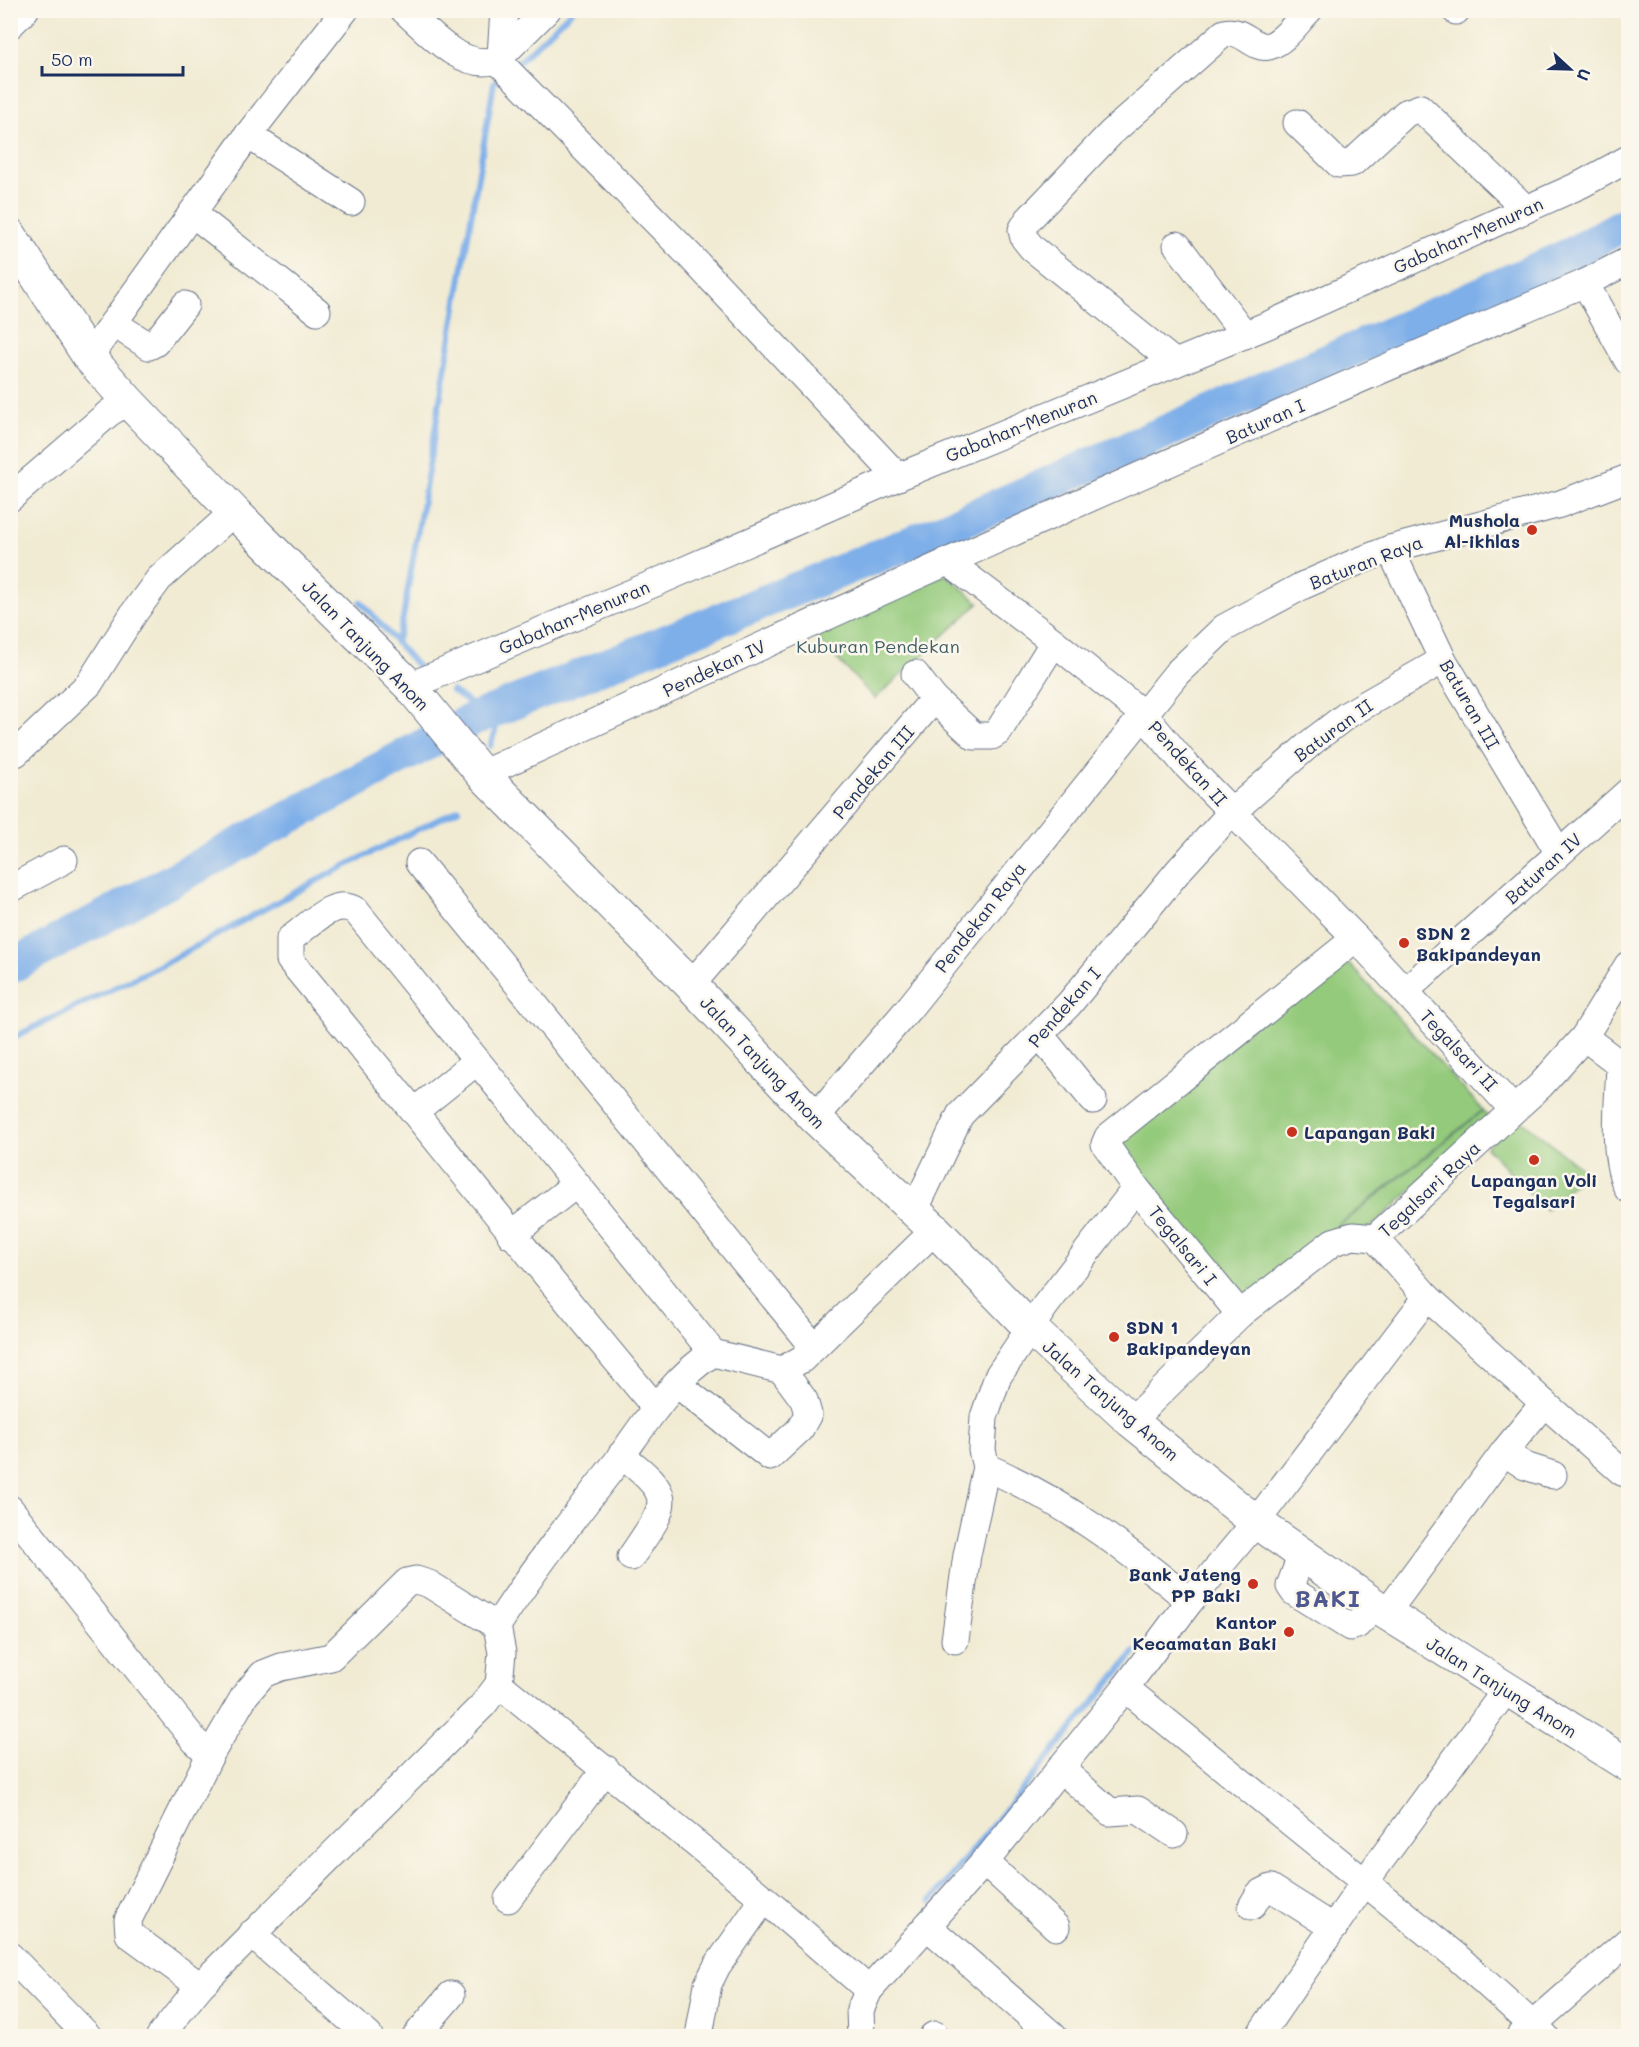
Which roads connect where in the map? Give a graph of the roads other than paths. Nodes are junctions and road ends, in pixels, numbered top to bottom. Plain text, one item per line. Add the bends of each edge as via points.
1 (25, 10) edge
2 (345, 10) edge
3 (404, 10) edge
4 (504, 10) edge
5 (548, 10) edge
6 (1309, 10) edge
7 (10, 25) edge
8 (505, 66) junction
9 (1297, 123) dead end
10 (248, 135) junction
11 (1629, 159) edge
12 (351, 202) dead end
13 (1526, 209) junction
14 (192, 213) junction
15 (1177, 244) dead end
16 (14, 250) edge
17 (1629, 261) edge
18 (1585, 283) junction
19 (185, 305) dead end
20 (317, 311) dead end
21 (113, 323) junction
22 (1245, 335) junction
23 (88, 357) junction
24 (1629, 361) edge
25 (1174, 363) junction
26 (128, 401) junction
27 (898, 477) junction
28 (1629, 478) edge
29 (10, 498) edge
30 (234, 512) junction
31 (1390, 549) junction
32 (947, 561) junction
33 (1054, 642) junction
34 (1443, 660) junction
35 (915, 674) dead end
36 (419, 697) junction
37 (934, 699) junction
38 (1143, 714) junction
39 (10, 754) edge
40 (476, 767) junction
41 (1629, 792) edge
42 (1232, 812) junction
43 (1559, 853) junction
44 (64, 860) dead end
45 (419, 863) dead end
46 (10, 889) edge
47 (1356, 938) junction
48 (1629, 965) edge
49 (691, 985) junction
50 (1405, 992) junction
51 (1040, 1035) junction
52 (1584, 1037) junction
53 (476, 1062) junction
54 (1624, 1067) edge
55 (1093, 1100) dead end
56 (1513, 1109) junction
57 (414, 1111) junction
58 (814, 1118) junction
59 (575, 1185) junction
60 (1136, 1188) junction
61 (1629, 1189) edge
62 (924, 1221) junction
63 (511, 1235) junction
64 (1375, 1238) junction
65 (1427, 1297) junction
66 (1240, 1314) junction
67 (1030, 1328) junction
68 (814, 1347) junction
69 (713, 1353) junction
70 (782, 1370) junction
71 (677, 1384) junction
72 (1544, 1403) junction
73 (656, 1408) junction
74 (1131, 1421) junction
75 (1504, 1452) junction
76 (621, 1455) junction
77 (986, 1467) junction
78 (1629, 1474) edge
79 (1553, 1476) dead end
80 (10, 1509) edge
81 (1256, 1522) junction
82 (631, 1557) dead end
83 (1190, 1601) junction
84 (1381, 1609) junction
85 (496, 1626) junction
86 (955, 1640) dead end
87 (499, 1684) junction
88 (1125, 1688) junction
89 (1506, 1690) junction
90 (210, 1755) junction
91 (1629, 1765) edge
92 (1060, 1768) junction
93 (606, 1769) junction
94 (1174, 1834) dead end
95 (984, 1861) junction
96 (1365, 1883) junction
97 (508, 1899) dead end
98 (764, 1899) junction
99 (1252, 1906) dead end
100 (927, 1926) junction
101 (1056, 1928) dead end
102 (1334, 1928) junction
103 (251, 1934) junction
104 (1629, 1941) edge
105 (10, 1956) edge
106 (200, 1986) junction
107 (864, 1986) junction
108 (451, 1995) dead end
109 (1533, 2033) edge
110 (88, 2037) edge
111 (160, 2037) edge
112 (369, 2037) edge
113 (416, 2037) edge
114 (699, 2037) edge
115 (861, 2037) edge
116 (1053, 2037) edge
117 (1259, 2037) edge

1 - 7 street
2 - 10 street
3 - 8 street via 471,63
4 - 8 street
5 - 8 street
6 - 25 street via 1268,46 1238,32 1224,33 1111,133 1022,230 1032,249
8 - 27 street
9 - 13 street via 1340,164 1347,164 1406,113 1420,108
10 - 12 street
10 - 14 street
11 - 13 street, Gabahan-Menuran
13 - 22 street, Gabahan-Menuran
14 - 20 street
14 - 21 street
15 - 22 street
16 - 23 main road, Jalan Tanjung Anom
17 - 18 street, Baturan I
18 - 24 street
18 - 32 street, Baturan I
19 - 21 street via 149,346
21 - 23 street
22 - 25 street, Gabahan-Menuran
23 - 26 main road, Jalan Tanjung Anom
25 - 27 street, Gabahan-Menuran
26 - 29 street
26 - 30 main road, Jalan Tanjung Anom
27 - 36 street, Gabahan-Menuran via 655,583
28 - 31 street, Baturan Raya via 1560,504
30 - 36 main road, Jalan Tanjung Anom
30 - 39 street via 159,579 89,684 16,753
31 - 34 street, Baturan III
31 - 38 street, Baturan Raya via 1302,586 1224,628 1177,673
32 - 33 street, Pendekan II
32 - 40 street, Pendekan IV
33 - 37 street via 992,736 974,736
33 - 38 street, Pendekan II
34 - 42 street, Baturan II via 1347,715
34 - 43 street, Baturan III
35 - 37 street
36 - 40 main road, Jalan Tanjung Anom
37 - 49 street, Pendekan III
38 - 42 street, Pendekan II
38 - 58 street, Pendekan Raya via 910,1006
40 - 49 main road, Jalan Tanjung Anom
41 - 43 street, Baturan IV
42 - 47 street, Pendekan II
42 - 51 street, Pendekan I
43 - 50 street, Baturan IV
44 - 46 street
45 - 68 street
47 - 50 street, Pendekan II
47 - 60 street via 1108,1137 1105,1144
48 - 52 street, Tegalsari Raya
49 - 58 main road, Jalan Tanjung Anom
50 - 56 street, Tegalsari II
51 - 55 street
51 - 62 street, Pendekan I via 960,1115
52 - 54 street
52 - 56 street, Tegalsari Raya via 1541,1085
53 - 57 street
53 - 57 street via 356,911 348,906 335,906 290,939 290,960
53 - 59 street
54 - 61 street via 1618,1128 1624,1180
56 - 64 street, Tegalsari Raya
57 - 63 street
58 - 62 main road, Jalan Tanjung Anom
59 - 63 street
59 - 69 street
60 - 66 street, Tegalsari I
60 - 67 street, Tegalsari I
62 - 67 main road, Jalan Tanjung Anom
62 - 68 street
63 - 73 street
64 - 65 street, Tegalsari Raya
64 - 66 street via 1353,1236 1334,1242
65 - 72 street
65 - 81 street
66 - 74 street
67 - 74 main road, Jalan Tanjung Anom
67 - 77 street, Tegalsari I via 990,1396 982,1433
68 - 70 street
69 - 70 street
69 - 71 street
70 - 71 street via 804,1400 808,1414 800,1429 770,1457
71 - 73 street
72 - 75 street
72 - 78 street
73 - 76 street
74 - 81 main road, Jalan Tanjung Anom
75 - 79 street via 1525,1466
75 - 84 street
76 - 82 street via 657,1485 662,1505
76 - 85 street
77 - 83 street via 1017,1480 1094,1526
77 - 86 street, Tegalsari I via 967,1556
80 - 90 street
81 - 83 street
81 - 84 main road, Jalan Tanjung Anom
83 - 88 street
84 - 89 main road, Jalan Tanjung Anom
85 - 87 street via 502,1653
85 - 90 street via 429,1584 407,1582 331,1657 263,1674 245,1695
87 - 93 street
87 - 103 street via 483,1705
88 - 92 street
88 - 96 street
89 - 91 main road, Jalan Tanjung Anom
89 - 96 street
90 - 106 street via 127,1927 129,1934
92 - 94 street via 1110,1812 1138,1810
92 - 95 street
93 - 97 street
93 - 98 street
95 - 100 street
95 - 101 street
96 - 102 street
96 - 109 street via 1456,1957
98 - 107 street
98 - 114 street via 708,1984
99 - 102 street via 1259,1894 1271,1888
100 - 107 street
100 - 116 street
102 - 117 street
103 - 106 street
103 - 112 street
104 - 109 street
105 - 110 street
106 - 111 street
107 - 115 street
108 - 113 street

